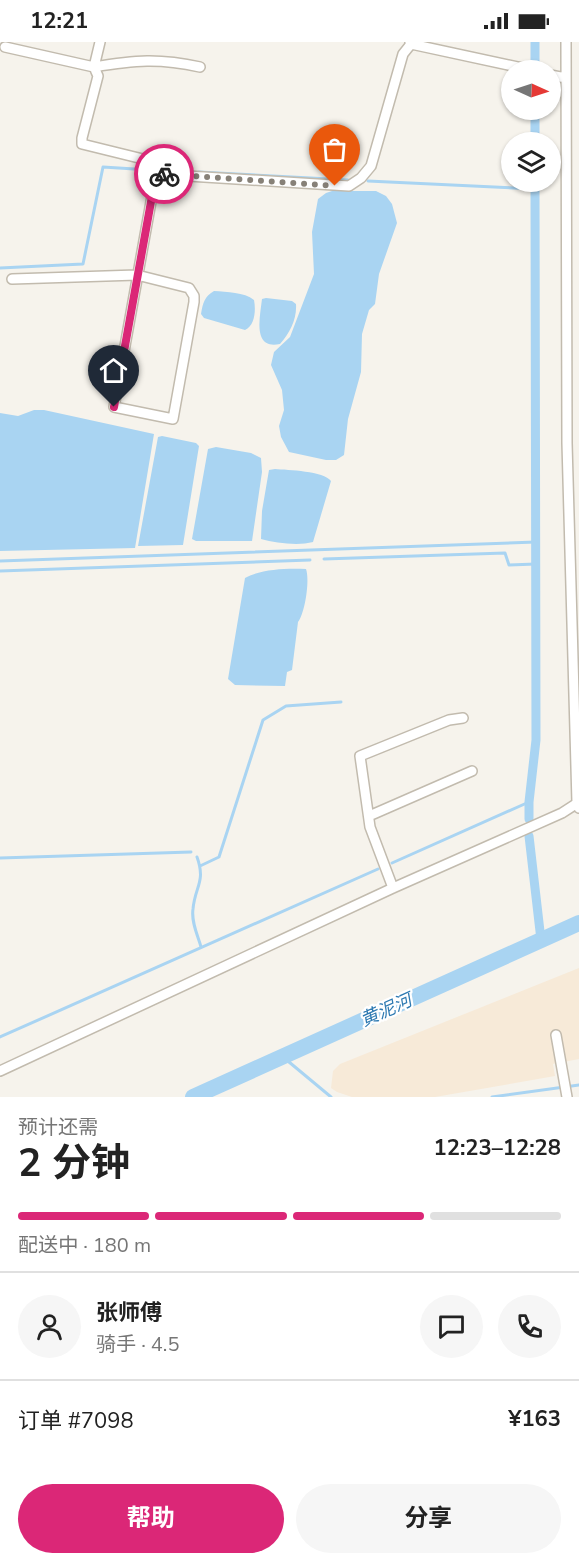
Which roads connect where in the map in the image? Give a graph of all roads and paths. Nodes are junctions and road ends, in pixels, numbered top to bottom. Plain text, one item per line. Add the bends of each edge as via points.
1 (100, 42) edge
2 (566, 42) edge
3 (410, 43) edge
4 (4, 47) dead end
5 (501, 63) edge
6 (94, 67) junction
7 (200, 68) dead end
8 (561, 77) edge
9 (566, 78) junction
10 (161, 174) junction
11 (138, 276) junction
12 (12, 279) dead end
13 (463, 718) dead end
14 (472, 771) dead end
15 (578, 805) edge
16 (369, 816) junction
17 (393, 888) junction
18 (555, 1035) dead end
19 (0, 1071) edge
20 (567, 1096) edge

1 - 6 street
2 - 9 street
3 - 5 street
3 - 10 street via 403,54 371,166 349,186
4 - 6 street
6 - 7 street via 170,60
6 - 10 street via 98,76 82,144 151,161
8 - 9 street
9 - 15 street via 567,443
10 - 11 street via 156,174
11 - 11 street via 114,407 173,419 194,296 189,288
11 - 12 street
13 - 16 street via 448,720 360,756
14 - 16 street
15 - 17 street
16 - 17 street
17 - 19 street
18 - 20 street

